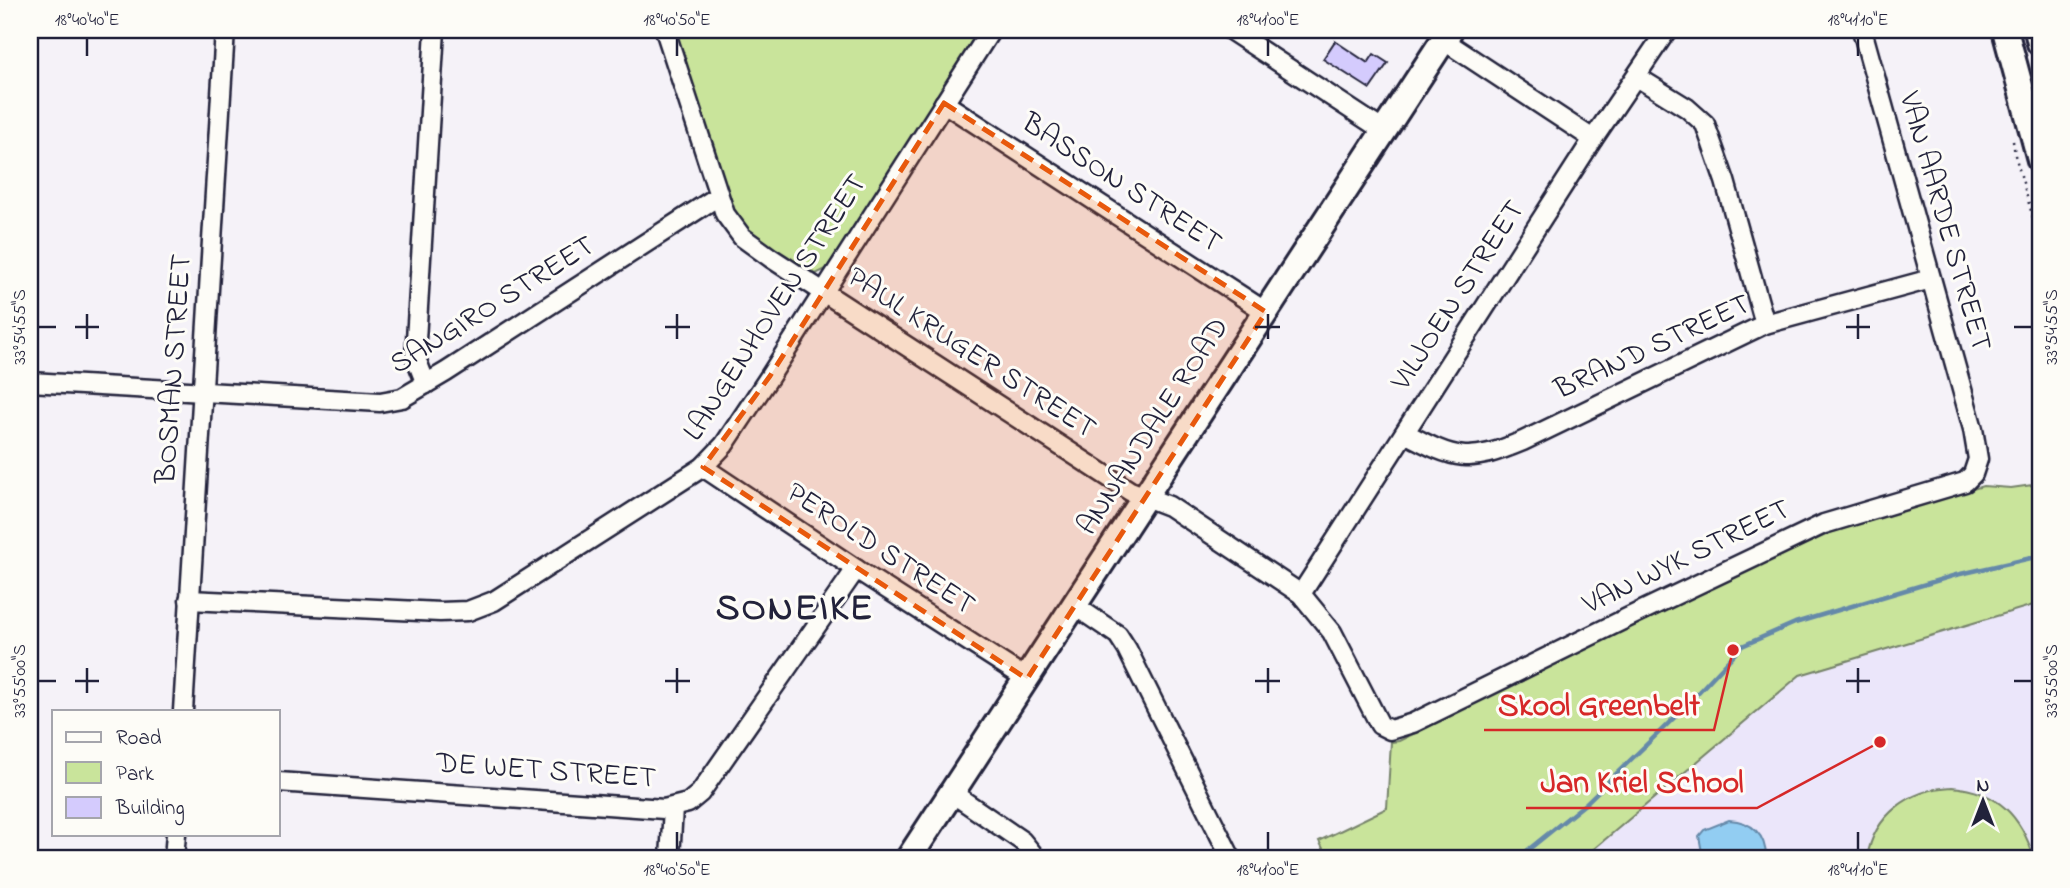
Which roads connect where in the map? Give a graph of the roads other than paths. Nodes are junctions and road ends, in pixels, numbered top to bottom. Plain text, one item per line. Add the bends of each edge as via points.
1 (225, 30) edge
2 (435, 30) edge
3 (665, 30) edge
4 (991, 30) edge
5 (1230, 30) edge
6 (1667, 30) edge
7 (1862, 30) edge
8 (2005, 30) edge
9 (2036, 30) edge
10 (1447, 35) edge
11 (2040, 43) edge
12 (1637, 76) junction
13 (944, 103) junction
14 (1384, 131) junction
15 (1593, 139) junction
16 (2040, 160) edge
17 (717, 197) junction
18 (1931, 279) junction
19 (824, 291) junction
20 (1266, 312) junction
21 (1765, 324) junction
22 (30, 382) edge
23 (426, 384) junction
24 (201, 392) junction
25 (1973, 429) joint
26 (1405, 433) junction
27 (703, 467) junction
28 (1146, 497) junction
29 (856, 569) junction
30 (1301, 594) junction
31 (189, 600) junction
32 (1075, 606) junction
33 (1027, 679) junction
34 (183, 710) edge
35 (1390, 730) joint
36 (280, 782) edge
37 (952, 793) junction
38 (673, 808) junction
39 (176, 836) edge
40 (174, 858) edge
41 (670, 858) edge
42 (909, 858) edge
43 (1036, 858) edge
44 (1231, 858) edge

1 - 24 street, BOSMAN STREET
2 - 23 street via 415,356
3 - 17 street, PAUL KRUGER STREET
4 - 13 street, LANGENHOVEN STREET
5 - 14 street
6 - 12 street, VILJOEN STREET
7 - 18 street, VAN AARDE STREET
8 - 16 street
9 - 11 street
10 - 14 street, ANNANDALE ROAD
10 - 15 street
12 - 15 street, VILJOEN STREET
12 - 21 street via 1705,124
13 - 19 street, LANGENHOVEN STREET
13 - 20 street, BASSON STREET
14 - 20 street, ANNANDALE ROAD
15 - 26 street, VILJOEN STREET
17 - 19 street, PAUL KRUGER STREET via 742,237
17 - 23 street, SANGIRO STREET
18 - 21 street, BRAND STREET
18 - 25 street, VAN AARDE STREET
19 - 27 street, LANGENHOVEN STREET via 738,425
19 - 28 street, PAUL KRUGER STREET via 1130,491
20 - 28 street, ANNANDALE ROAD
21 - 26 street, BRAND STREET via 1495,453 1443,453
22 - 24 street, SANGIRO STREET
23 - 24 street, SANGIRO STREET via 388,402
24 - 31 street, BOSMAN STREET
25 - 35 street, VAN WYK STREET via 1978,459 1965,482 1824,524 1413,723
26 - 30 street, VILJOEN STREET
27 - 29 street, PEROLD STREET
27 - 31 street, LANGENHOVEN STREET via 494,601 468,611
28 - 30 street, PAUL KRUGER STREET via 1169,506
28 - 32 street, ANNANDALE ROAD
29 - 33 street, PEROLD STREET
29 - 38 street, DE WET STREET via 700,793
30 - 35 street, PAUL KRUGER STREET via 1332,632 1380,724
31 - 34 street, BOSMAN STREET
32 - 33 street, ANNANDALE ROAD
32 - 44 street via 1118,635 1127,649
33 - 37 street, ANNANDALE ROAD
36 - 38 street, DE WET STREET
37 - 42 street, ANNANDALE ROAD
37 - 43 street via 1022,841
38 - 41 street
39 - 40 street

